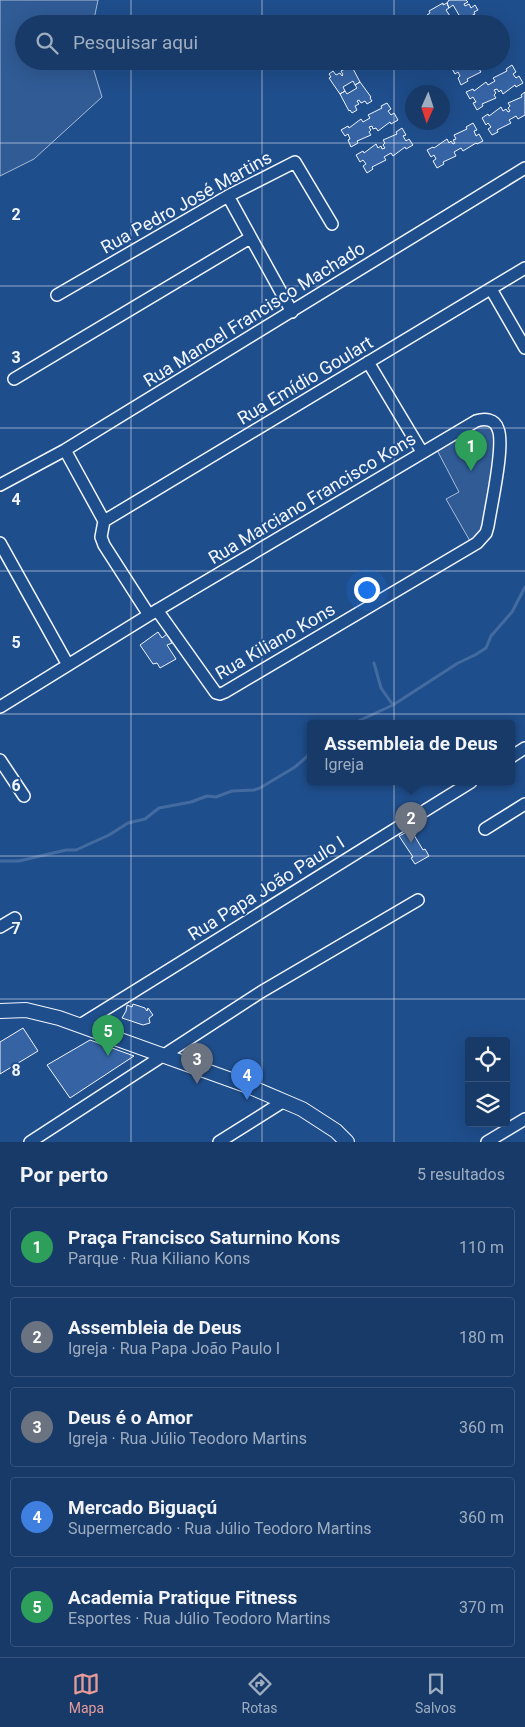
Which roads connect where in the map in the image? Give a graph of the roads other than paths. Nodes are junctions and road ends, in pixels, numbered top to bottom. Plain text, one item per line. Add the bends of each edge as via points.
1 (525, 168) edge
2 (228, 196) junction
3 (332, 224) dead end
4 (250, 238) junction
5 (525, 268) edge
6 (491, 289) junction
7 (56, 294) dead end
8 (292, 312) junction
9 (525, 348) edge
10 (368, 362) junction
11 (14, 379) dead end
12 (486, 419) joint
13 (65, 450) junction
14 (422, 452) junction
15 (0, 485) edge
16 (104, 521) junction
17 (0, 543) edge
18 (153, 612) junction
19 (68, 666) junction
20 (0, 705) edge
21 (0, 760) edge
22 (466, 785) edge
23 (24, 796) dead end
24 (525, 804) edge
25 (485, 829) dead end
26 (418, 900) dead end
27 (15, 918) dead end
28 (0, 927) edge
29 (0, 1010) edge
30 (80, 1025) junction
31 (164, 1055) junction
32 (284, 1101) junction
33 (525, 1119) edge
34 (30, 1142) edge
35 (218, 1142) edge
36 (347, 1142) edge
37 (488, 1142) edge

1 - 8 street, Rua Manoel Francisco Machado
2 - 3 street, Rua Pedro José Martins via 295,162
2 - 4 street
2 - 7 street, Rua Pedro José Martins
4 - 8 street
4 - 11 street
5 - 6 street, Rua Emídio Goulart
6 - 9 street
6 - 10 street, Rua Emídio Goulart
8 - 13 street, Rua Manoel Francisco Machado
10 - 14 street
10 - 16 street, Rua Emídio Goulart
12 - 14 street, Rua Marciano Francisco Kons via 476,421
12 - 18 street, Rua Kiliano Kons via 496,425 500,445 488,526 482,538 226,692 216,693
13 - 15 street, Rua Manoel Francisco Machado
13 - 16 street
14 - 18 street, Rua Marciano Francisco Kons
16 - 18 street via 101,537 104,544
17 - 19 street
18 - 19 street, Rua Marciano Francisco Kons
19 - 20 street, Rua Marciano Francisco Kons
21 - 23 street
22 - 30 street, Rua Papa João Paulo I
24 - 25 street
26 - 31 street via 262,992
27 - 28 street
29 - 30 main road via 37,1012
30 - 31 main road
31 - 32 main road
31 - 34 street
32 - 35 street
32 - 36 main road via 325,1123
33 - 37 street

